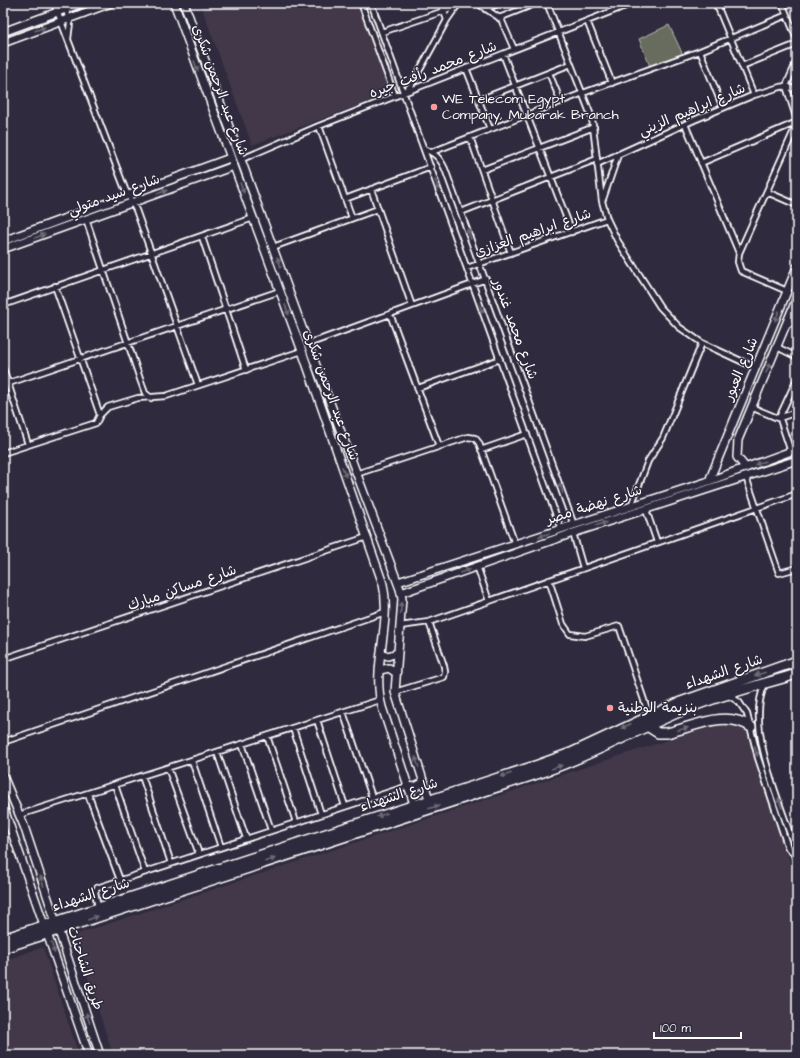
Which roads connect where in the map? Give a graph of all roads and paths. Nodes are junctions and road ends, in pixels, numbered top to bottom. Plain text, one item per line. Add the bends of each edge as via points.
1 (54, 3) edge
2 (82, 3) edge
3 (111, 3) edge
4 (174, 3) edge
5 (184, 3) edge
6 (361, 3) edge
7 (372, 3) edge
8 (441, 3) edge
9 (477, 3) edge
10 (500, 3) edge
11 (537, 3) edge
12 (548, 3) edge
13 (612, 3) edge
14 (633, 3) edge
15 (727, 3) edge
16 (782, 3) edge
17 (458, 5) edge
18 (717, 5) edge
19 (65, 6) edge
20 (485, 9) junction
21 (615, 10) junction
22 (58, 12) junction
23 (444, 12) junction
24 (787, 15) junction
25 (69, 18) junction
26 (499, 18) junction
27 (447, 20) junction
28 (62, 21) junction
29 (587, 21) junction
30 (3, 32) edge
31 (382, 32) junction
32 (559, 32) junction
33 (68, 39) junction
34 (731, 39) junction
35 (797, 40) edge
36 (3, 43) edge
37 (797, 44) edge
38 (201, 47) junction
39 (191, 50) junction
40 (514, 50) junction
41 (700, 51) junction
42 (503, 54) junction
43 (797, 62) edge
44 (571, 64) junction
45 (742, 66) junction
46 (466, 68) junction
47 (549, 73) junction
48 (612, 83) junction
49 (515, 86) junction
50 (786, 86) junction
51 (797, 90) edge
52 (404, 93) junction
53 (583, 93) junction
54 (754, 95) junction
55 (395, 96) junction
56 (479, 100) junction
57 (561, 102) junction
58 (723, 108) junction
59 (526, 115) junction
60 (797, 122) edge
61 (685, 124) junction
62 (319, 126) junction
63 (594, 127) junction
64 (490, 129) junction
65 (470, 137) junction
66 (539, 148) junction
67 (424, 149) junction
68 (432, 152) junction
69 (618, 155) junction
70 (230, 158) junction
71 (242, 158) junction
72 (597, 158) junction
73 (701, 163) junction
74 (598, 164) junction
75 (234, 166) junction
76 (431, 167) junction
77 (482, 170) junction
78 (550, 177) junction
79 (371, 189) junction
80 (766, 192) junction
81 (128, 196) junction
82 (345, 199) junction
83 (492, 200) junction
84 (602, 201) junction
85 (132, 202) junction
86 (797, 204) edge
87 (378, 209) junction
88 (461, 212) junction
89 (253, 218) junction
90 (352, 218) junction
91 (86, 219) junction
92 (607, 219) junction
93 (572, 232) junction
94 (202, 237) junction
95 (3, 241) edge
96 (273, 247) junction
97 (3, 249) edge
98 (511, 253) junction
99 (739, 253) junction
100 (152, 254) junction
101 (480, 264) junction
102 (797, 266) edge
103 (467, 268) junction
104 (103, 271) junction
105 (486, 279) junction
106 (472, 284) junction
107 (55, 286) junction
108 (280, 291) junction
109 (787, 291) junction
110 (797, 298) edge
111 (3, 304) edge
112 (412, 306) junction
113 (226, 310) junction
114 (390, 314) junction
115 (797, 320) edge
116 (786, 324) junction
117 (176, 326) junction
118 (702, 342) junction
119 (128, 343) junction
120 (308, 344) junction
121 (777, 347) junction
122 (302, 351) junction
123 (797, 357) edge
124 (500, 359) junction
125 (80, 360) junction
126 (3, 368) edge
127 (756, 368) junction
128 (246, 370) junction
129 (797, 379) edge
130 (750, 383) junction
131 (6, 384) edge
132 (198, 385) junction
133 (760, 387) junction
134 (418, 388) junction
135 (151, 398) junction
136 (751, 407) junction
137 (797, 412) edge
138 (100, 415) junction
139 (779, 418) junction
140 (527, 434) junction
141 (343, 439) junction
142 (334, 443) junction
143 (28, 444) junction
144 (440, 446) junction
145 (481, 450) junction
146 (794, 451) edge
147 (3, 453) edge
148 (349, 455) junction
149 (340, 458) junction
150 (797, 460) edge
151 (746, 468) junction
152 (356, 474) junction
153 (746, 477) junction
154 (709, 481) junction
155 (797, 494) edge
156 (631, 506) junction
157 (756, 508) junction
158 (646, 510) junction
159 (574, 525) junction
160 (561, 529) junction
161 (573, 533) junction
162 (368, 537) junction
163 (656, 542) junction
164 (515, 544) junction
165 (477, 566) junction
166 (583, 568) junction
167 (797, 568) edge
168 (440, 569) junction
169 (443, 578) junction
170 (549, 580) junction
171 (398, 582) junction
172 (401, 593) junction
173 (489, 601) junction
174 (385, 612) junction
175 (429, 622) junction
176 (400, 626) junction
177 (381, 653) junction
178 (398, 653) junction
179 (3, 659) edge
180 (797, 661) edge
181 (380, 670) junction
182 (396, 672) junction
183 (797, 674) edge
184 (766, 683) junction
185 (395, 692) junction
186 (727, 695) junction
187 (380, 700) junction
188 (343, 712) junction
189 (649, 716) junction
190 (317, 720) junction
191 (647, 726) junction
192 (755, 726) junction
193 (293, 728) junction
194 (267, 736) junction
195 (3, 742) edge
196 (242, 744) junction
197 (217, 752) junction
198 (192, 760) junction
199 (168, 768) junction
200 (3, 776) edge
201 (142, 776) junction
202 (424, 782) junction
203 (116, 785) junction
204 (408, 786) junction
205 (6, 790) edge
206 (88, 794) junction
207 (372, 797) junction
208 (429, 799) junction
209 (414, 804) junction
210 (16, 806) junction
211 (345, 806) junction
212 (4, 808) edge
213 (321, 814) junction
214 (20, 815) junction
215 (296, 822) junction
216 (6, 824) edge
217 (271, 830) junction
218 (246, 838) junction
219 (221, 847) junction
220 (199, 854) junction
221 (796, 858) edge
222 (171, 863) junction
223 (145, 872) junction
224 (120, 880) junction
225 (185, 884) junction
226 (98, 907) junction
227 (57, 925) junction
228 (47, 928) junction
229 (3, 939) edge
230 (3, 948) edge
231 (89, 1055) edge
232 (100, 1055) edge

1 - 22 street
2 - 19 street
3 - 25 street
4 - 39 street, شارع عبد الرحمن شكرى
5 - 38 street, شارع عبد الرحمن شكرى
6 - 55 street
7 - 31 street, شارع محمد غندور
8 - 23 street
9 - 20 street
10 - 20 street
11 - 26 street
12 - 32 street
13 - 21 street
14 - 21 street, شارع محمد رأفت جيره
15 - 18 street
16 - 24 street
17 - 23 street
17 - 27 street
18 - 34 street
19 - 22 street
19 - 25 street
20 - 26 street
21 - 29 street, شارع محمد رأفت جيره
22 - 28 street
22 - 30 street
23 - 27 street
23 - 31 street
24 - 34 street
24 - 35 street
25 - 28 street
25 - 33 street
26 - 40 street via 504,23
27 - 52 street via 412,84
28 - 33 street
36 -> 28 street
29 - 32 street, شارع محمد رأفت جيره
29 - 48 street
31 - 52 street, شارع محمد غندور
32 - 40 street, شارع محمد رأفت جيره
32 - 44 street
33 - 81 street
34 - 41 street
34 - 45 street
37 - 45 street
38 - 39 street
38 - 71 street, شارع عبد الرحمن شكرى
39 -> 70 street, شارع عبد الرحمن شكرى
40 - 42 street, شارع محمد رأفت جيره
41 - 48 street
41 - 58 street
42 - 46 street, شارع محمد رأفت جيره
42 - 49 street
43 - 50 street
44 - 47 street
44 - 53 street
45 - 54 street
46 - 52 street, شارع محمد رأفت جيره
46 - 56 street
47 - 49 street
47 - 57 street
48 - 53 street
49 - 56 street
49 - 59 street
50 - 51 street
50 - 54 street, شارع ابراهيم الزيني
50 - 60 street
52 - 55 street, شارع محمد رأفت جيره
52 - 67 street, شارع محمد غندور
53 - 57 street
53 - 63 street
54 - 58 street, شارع ابراهيم الزيني
55 - 62 street, شارع محمد رأفت جيره
56 - 64 street
57 - 59 street
58 - 61 street, شارع ابراهيم الزيني
59 - 64 street
59 - 66 street
60 - 73 street
60 - 80 street
61 - 69 street, شارع ابراهيم الزيني
61 - 73 street
62 - 71 street, شارع محمد رأفت جيره
62 - 82 street
63 - 66 street
63 - 72 street
64 - 65 street
65 - 68 street
65 - 77 street
66 - 77 street
66 - 78 street
67 - 68 street
67 - 76 street, شارع محمد غندور
68 - 88 street, شارع محمد غندور via 442,162
69 - 74 street, شارع ابراهيم الزيني
69 - 84 street
70 - 75 street, شارع عبد الرحمن شكرى
70 - 81 street, شارع سيد متولي
71 - 96 street, شارع عبد الرحمن شكرى
72 - 74 street
72 - 78 street
73 - 99 street
74 - 84 street
85 -> 75 street, شارع سيد متولي
75 -> 89 street, شارع عبد الرحمن شكرى
76 - 79 street
76 -> 103 street, شارع محمد غندور
77 - 83 street
78 - 83 street
78 - 93 street
79 - 82 street
79 - 87 street
80 - 86 street
80 - 99 street
81 - 85 street
81 - 95 street, شارع سيد متولي
82 - 90 street
83 - 88 street
83 - 98 street
84 - 92 street
85 - 91 street, شارع سيد متولي
85 - 100 street
87 - 90 street
87 - 112 street
101 -> 88 street, شارع محمد غندور
89 - 94 street
89 - 108 street, شارع عبد الرحمن شكرى
90 - 96 street
97 -> 91 street, شارع سيد متولي
91 - 104 street
92 - 93 street, شارع ابراهيم العزازى
92 - 118 street via 617,240 660,307 679,327
93 - 98 street, شارع ابراهيم العزازى
94 - 100 street
94 - 113 street
120 -> 96 street, شارع عبد الرحمن شكرى
98 - 101 street, شارع ابراهيم العزازى
99 - 109 street via 741,271
100 - 104 street
100 - 117 street
101 - 103 street, شارع ابراهيم العزازى
101 - 105 street, شارع محمد غندور
102 - 109 street, شارع العبور
103 - 106 street, شارع محمد غندور
104 - 107 street
104 - 119 street
105 - 106 street
159 -> 105 street, شارع محمد غندور
106 - 112 street
106 -> 124 street, شارع محمد غندور
107 - 111 street
107 - 125 street
108 - 113 street
108 -> 122 street, شارع عبد الرحمن شكرى
109 -> 127 street, شارع العبور
110 - 116 street, شارع العبور
112 - 114 street
113 - 117 street
113 - 128 street
114 - 120 street
114 - 134 street
115 - 116 street
116 - 121 street, شارع العبور
117 - 119 street
117 - 132 street
118 - 127 street
118 - 156 street via 663,438 648,461
119 - 125 street
119 - 135 street via 145,393
120 - 141 street, شارع عبد الرحمن شكرى
121 - 123 street
133 -> 121 street, شارع العبور
122 - 128 street
122 - 142 street, شارع عبد الرحمن شكرى
124 - 134 street
124 - 140 street, شارع محمد غندور
125 - 131 street
125 - 138 street
126 - 131 street
127 - 130 street, شارع العبور
128 - 132 street
129 - 139 street
130 - 133 street
130 - 154 street, شارع العبور
131 - 143 street
132 - 135 street via 166,396
133 - 136 street, شارع العبور
134 - 144 street
135 - 138 street via 138,398 108,408
136 - 139 street
136 - 151 street, شارع العبور via 738,440 736,453
137 - 139 street
138 - 143 street via 96,423
139 - 146 street
140 - 145 street
140 - 160 street, شارع محمد غندور
141 - 142 street
141 - 148 street, شارع عبد الرحمن شكرى
142 - 149 street, شارع عبد الرحمن شكرى
143 - 147 street
144 - 145 street via 468,437 474,438
144 - 152 street
145 - 164 street
146 -> 151 street, شارع نهضة مصر
148 - 149 street
148 - 152 street, شارع عبد الرحمن شكرى
149 -> 162 street, شارع عبد الرحمن شكرى
150 - 153 street, شارع نهضة مصر
151 - 154 street, شارع نهضة مصر
152 - 171 street, شارع عبد الرحمن شكرى
153 - 157 street
153 - 158 street, شارع نهضة مصر
154 - 156 street, شارع نهضة مصر
155 - 157 street
156 - 159 street, شارع نهضة مصر
157 - 163 street
157 - 167 street via 779,573
161 -> 158 street, شارع نهضة مصر
158 - 163 street
159 - 160 street, شارع نهضة مصر
160 -> 164 street, شارع نهضة مصر
161 - 165 street, شارع نهضة مصر
161 - 166 street
162 - 174 street, شارع عبد الرحمن شكرى via 383,584
162 - 179 street, شارع مساكن مبارك
163 - 166 street
164 - 168 street, شارع نهضة مصر
169 -> 165 street, شارع نهضة مصر
165 - 173 street
166 - 170 street
168 - 169 street
168 - 171 street, شارع نهضة مصر
169 - 172 street, شارع نهضة مصر
170 - 173 street
170 - 189 street via 563,624 570,634 585,636 619,626
171 - 172 street, شارع عبد الرحمن شكرى
176 -> 172 street, شارع عبد الرحمن شكرى
173 - 175 street
174 - 177 street, شارع عبد الرحمن شكرى
174 - 195 street
175 - 176 street
175 - 185 street via 444,666 444,677
176 - 178 street, شارع عبد الرحمن شكرى
177 - 178 street via 388,656
177 - 181 street, شارع عبد الرحمن شكرى
178 - 182 street, شارع عبد الرحمن شكرى
180 -> 189 highway, شارع الشهداء via 705,692
181 - 182 street via 389,668
181 - 187 street, شارع عبد الرحمن شكرى
182 - 185 street, شارع عبد الرحمن شكرى
183 - 184 highway, شارع الشهداء
184 - 186 highway, شارع الشهداء
184 - 192 street
202 -> 185 street, شارع عبد الرحمن شكرى
186 - 191 highway, شارع الشهداء
186 - 192 street via 744,707
187 - 188 street
187 - 204 street, شارع عبد الرحمن شكرى
188 - 190 street
188 - 207 street
189 -> 208 highway, شارع الشهداء via 560,757
190 - 193 street
190 - 211 street
191 -> 192 highway via 658,733 667,734 728,718
225 -> 191 highway, شارع الشهداء via 224,874 557,767
221 -> 192 street
192 -> 221 street via 758,758 788,848
193 - 194 street
193 - 213 street
194 - 196 street
194 - 215 street
196 - 197 street
196 - 217 street
197 - 198 street
197 - 218 street
198 - 199 street
198 - 219 street
199 - 201 street
199 - 220 street
200 - 205 street, طريق الشاحنات
201 - 203 street
201 - 222 street
202 - 204 street via 415,787
202 - 208 street, شارع عبد الرحمن شكرى
203 - 206 street
203 - 223 street
204 - 207 street
204 - 209 street, شارع عبد الرحمن شكرى
205 - 210 street, طريق الشاحنات
206 - 214 street
206 - 224 street
207 - 211 street
208 - 209 highway, شارع الشهداء
209 -> 225 highway, شارع الشهداء
210 - 212 street
210 - 214 street, طريق الشاحنات
211 - 213 street
212 - 216 street, طريق الشاحنات
213 - 215 street
227 -> 214 street, طريق الشاحنات
215 - 217 street
216 - 228 street, طريق الشاحنات
217 - 218 street
218 - 219 street
219 - 220 street
220 - 222 street
222 - 223 street
223 - 224 street
224 - 226 street via 97,888 95,892
225 - 226 highway, شارع الشهداء
227 -> 225 highway, شارع الشهداء
226 - 227 highway, شارع الشهداء
227 - 228 highway, شارع الشهداء
232 -> 227 street, طريق الشاحنات
228 - 229 highway, شارع الشهداء
228 - 230 highway, شارع الشهداء
228 -> 231 street, طريق الشاحنات

